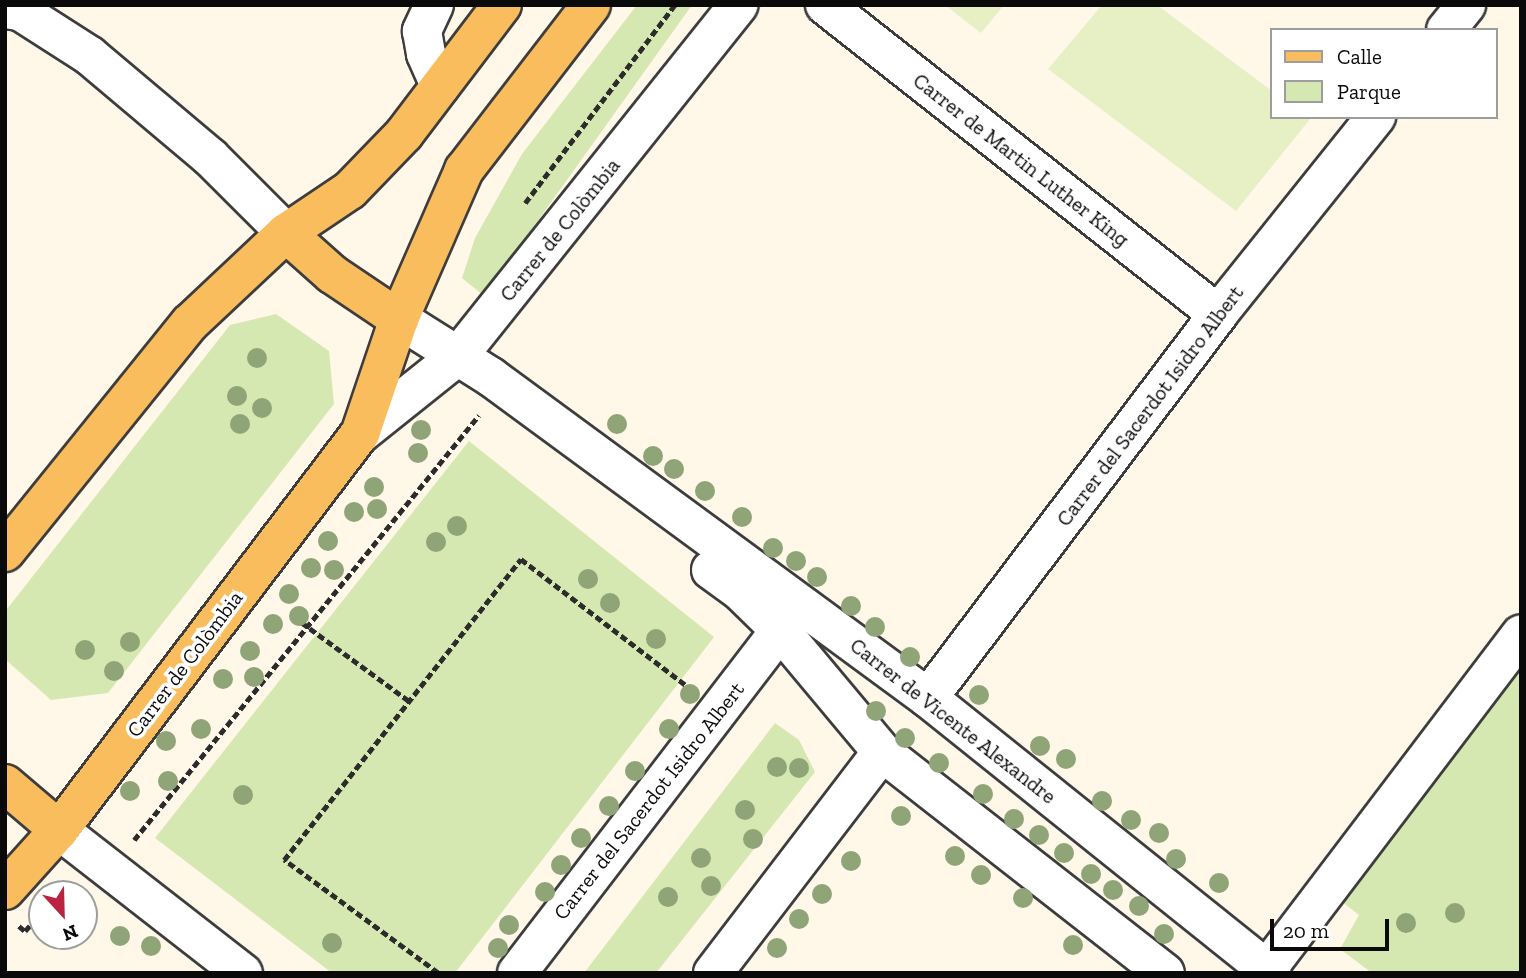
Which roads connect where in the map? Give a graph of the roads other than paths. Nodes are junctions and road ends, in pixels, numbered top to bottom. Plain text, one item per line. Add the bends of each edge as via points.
1 (434, 5) edge
2 (502, 5) edge
3 (591, 5) edge
4 (738, 5) edge
5 (825, 5) edge
6 (1466, 5) edge
7 (14, 14) edge
8 (1448, 28) edge
9 (440, 86) junction
10 (1374, 119) edge
11 (286, 233) junction
12 (1218, 314) junction
13 (399, 319) junction
14 (459, 355) junction
15 (360, 434) junction
16 (626, 479) junction
17 (5, 552) edge
18 (780, 630) junction
19 (1521, 635) edge
20 (928, 698) junction
21 (883, 752) junction
22 (5, 784) edge
23 (59, 830) junction
24 (5, 890) edge
25 (1267, 972) edge
26 (243, 973) edge
27 (517, 973) edge
28 (713, 973) edge
29 (1165, 973) edge

1 - 9 street via 422,31
2 - 9 main road
3 - 13 main road, Carrer de Colòmbia via 464,170
4 - 14 street, Carrer de Colòmbia
5 - 12 street, Carrer de Martin Luther King
6 - 8 street
7 - 11 street via 100,64 211,157
9 - 11 main road via 404,134 350,190
10 - 12 street, Carrer del Sacerdot Isidro Albert
11 - 13 main road via 332,274
11 - 17 main road via 190,323
12 - 20 street, Carrer del Sacerdot Isidro Albert
13 - 14 street, Carrer de Vicente Alexandre
13 - 15 main road, Carrer de Colòmbia
14 - 15 street, Carrer de Colòmbia
14 - 16 street, Carrer de Vicente Alexandre
15 - 23 main road, Carrer de Colòmbia
16 - 18 street, Carrer de Vicente Alexandre via 648,522 741,592
16 - 20 street, Carrer de Vicente Alexandre
18 - 21 street, Carrer de Vicente Alexandre
18 - 27 street, Carrer del Sacerdot Isidro Albert
19 - 25 street
20 - 25 street, Carrer de Vicente Alexandre
21 - 28 street
21 - 29 street, Carrer de Vicente Alexandre
22 - 23 main road
23 - 24 main road, Carrer de Colòmbia
23 - 26 street

